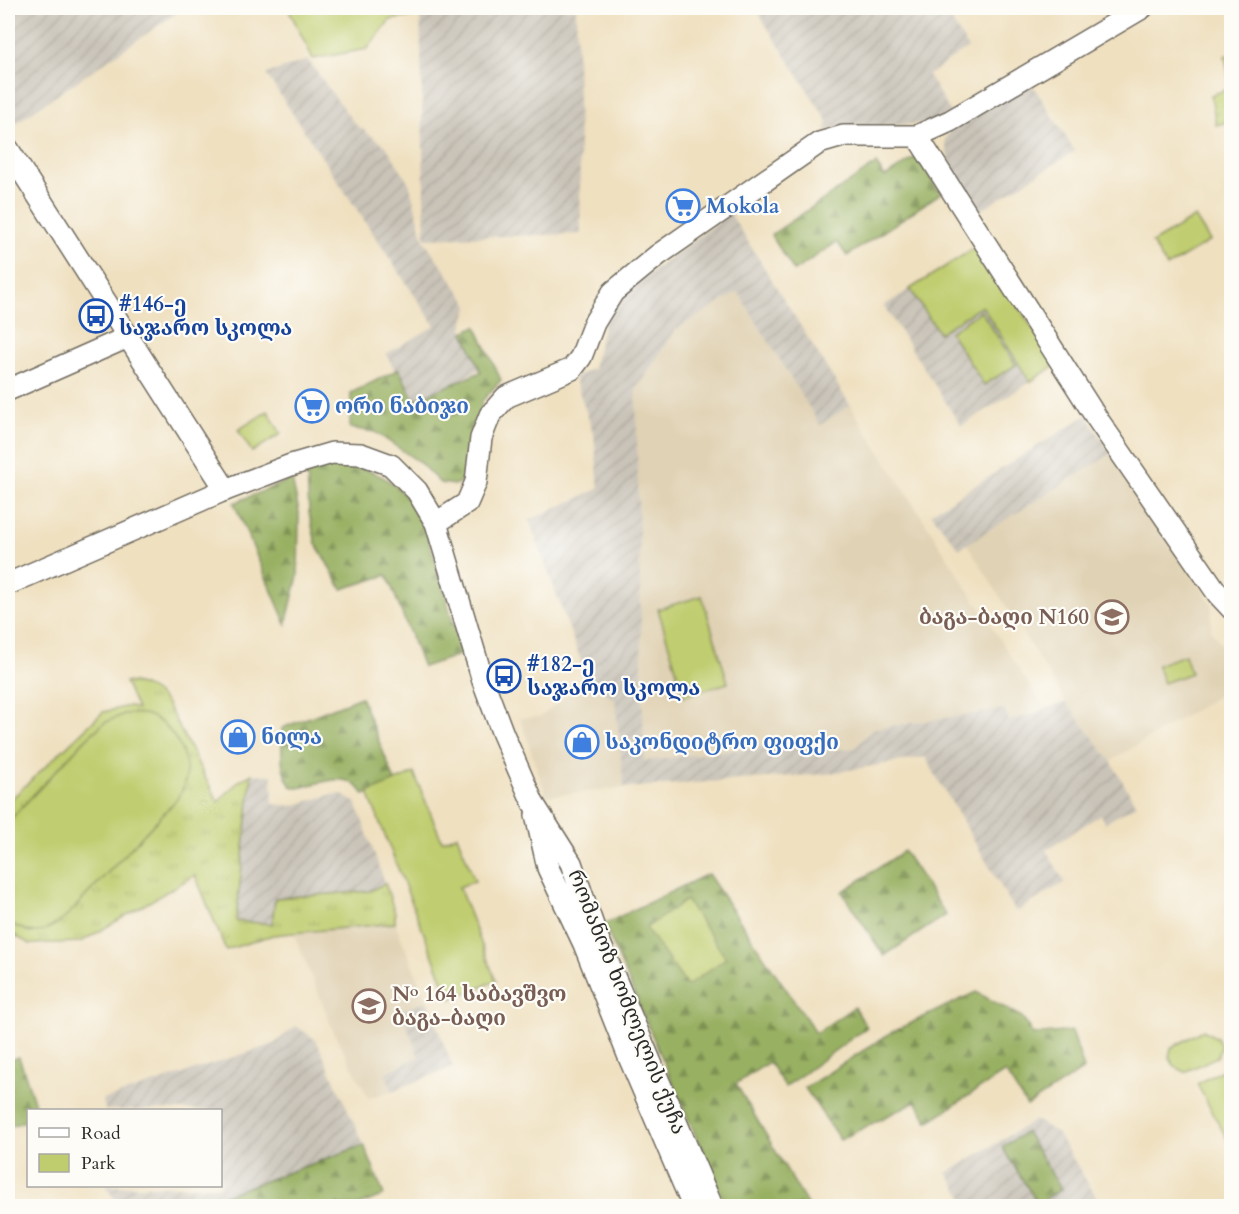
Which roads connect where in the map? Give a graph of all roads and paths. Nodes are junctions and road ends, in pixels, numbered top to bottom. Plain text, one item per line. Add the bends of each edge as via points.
1 (1142, 8) edge
2 (917, 136) junction
3 (8, 149) edge
4 (128, 337) junction
5 (8, 390) edge
6 (226, 490) junction
7 (436, 523) junction
8 (8, 584) edge
9 (1232, 609) edge
10 (533, 803) junction
11 (693, 1206) edge
12 (712, 1206) edge

1 - 2 street via 950,121
2 - 7 street via 843,136 819,143 658,255 613,292 572,369 506,396 490,415 481,438 476,482 467,503
2 - 9 street via 1096,417
3 - 4 street
4 - 5 street
4 - 6 street
6 - 7 street, რომანოზ ხომლელის ქუჩა via 254,477 332,453 361,454 391,465 417,491
6 - 8 street, რომანოზ ხომლელის ქუჩა
7 - 10 street, რომანოზ ხომლელის ქუჩა via 483,681
10 - 11 street, რომანოზ ხომლელის ქუჩა via 548,868 584,944
10 - 12 street, რომანოზ ხომლელის ქუჩა via 571,863 596,934

